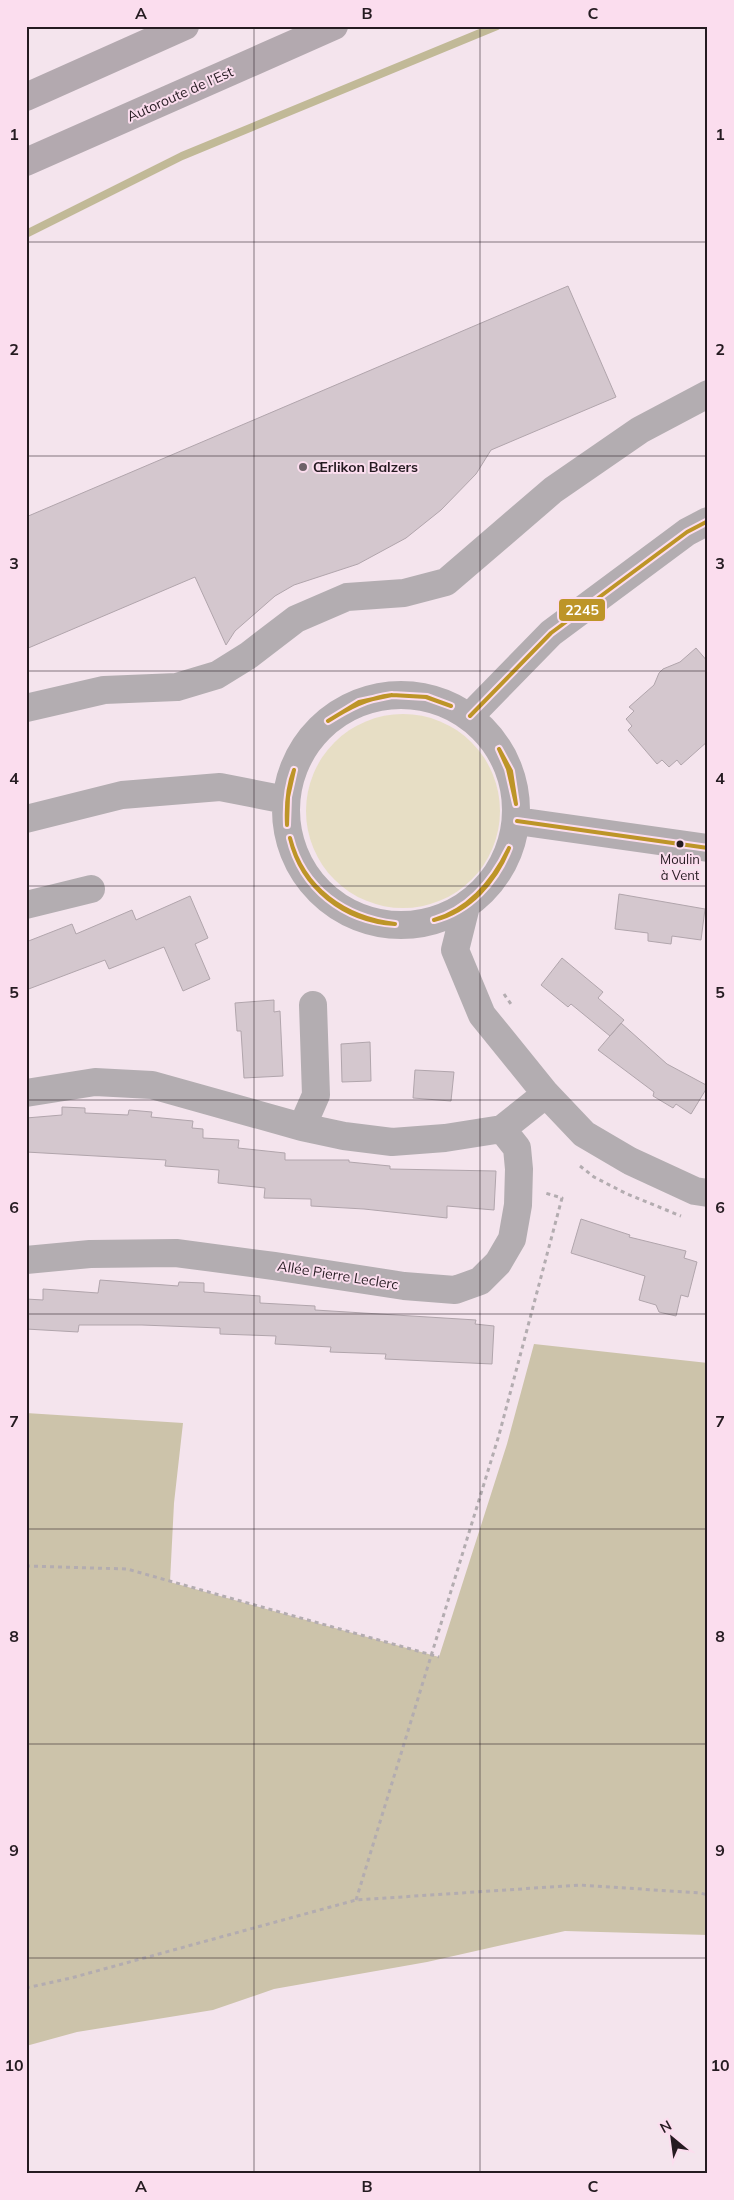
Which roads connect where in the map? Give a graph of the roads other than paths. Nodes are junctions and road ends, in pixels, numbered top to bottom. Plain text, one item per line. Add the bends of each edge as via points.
1 (185, 26) edge
2 (334, 26) edge
3 (26, 96) edge
4 (26, 162) edge
5 (708, 394) edge
6 (708, 521) edge
7 (26, 708) edge
8 (470, 716) junction
9 (286, 800) junction
10 (26, 819) edge
11 (517, 821) junction
12 (708, 848) edge
13 (90, 889) dead end
14 (26, 905) edge
15 (466, 906) junction
16 (313, 1006) dead end
17 (26, 1093) edge
18 (546, 1094) junction
19 (302, 1127) junction
20 (502, 1128) junction
21 (708, 1194) edge
22 (26, 1260) edge

1 - 3 highway
2 - 4 highway, Autoroute de l’Est
5 - 7 street via 640,430 553,490 446,582 404,593 347,597 296,619 217,674 177,687 104,690
6 - 8 street via 687,532 551,633
8 - 9 street via 438,700 404,694 370,698 338,713 312,736 294,766
8 - 11 street via 498,745 514,781
9 - 10 street via 220,787 122,795
9 - 15 street via 288,838 303,872 328,900 361,919 398,926 435,921
11 - 12 street
11 - 15 street via 508,854 500,869 491,883
13 - 14 street
15 - 18 street via 454,950 482,1015
16 - 19 street via 316,1095
17 - 19 street via 95,1082 152,1085
18 - 20 street
18 - 21 street via 584,1134 630,1162 695,1192
19 - 20 street via 392,1142 445,1138
20 - 22 street, Allée Pierre Leclerc via 517,1148 519,1169 518,1205 512,1239 498,1263 480,1281 454,1290 404,1286 176,1253 90,1254

